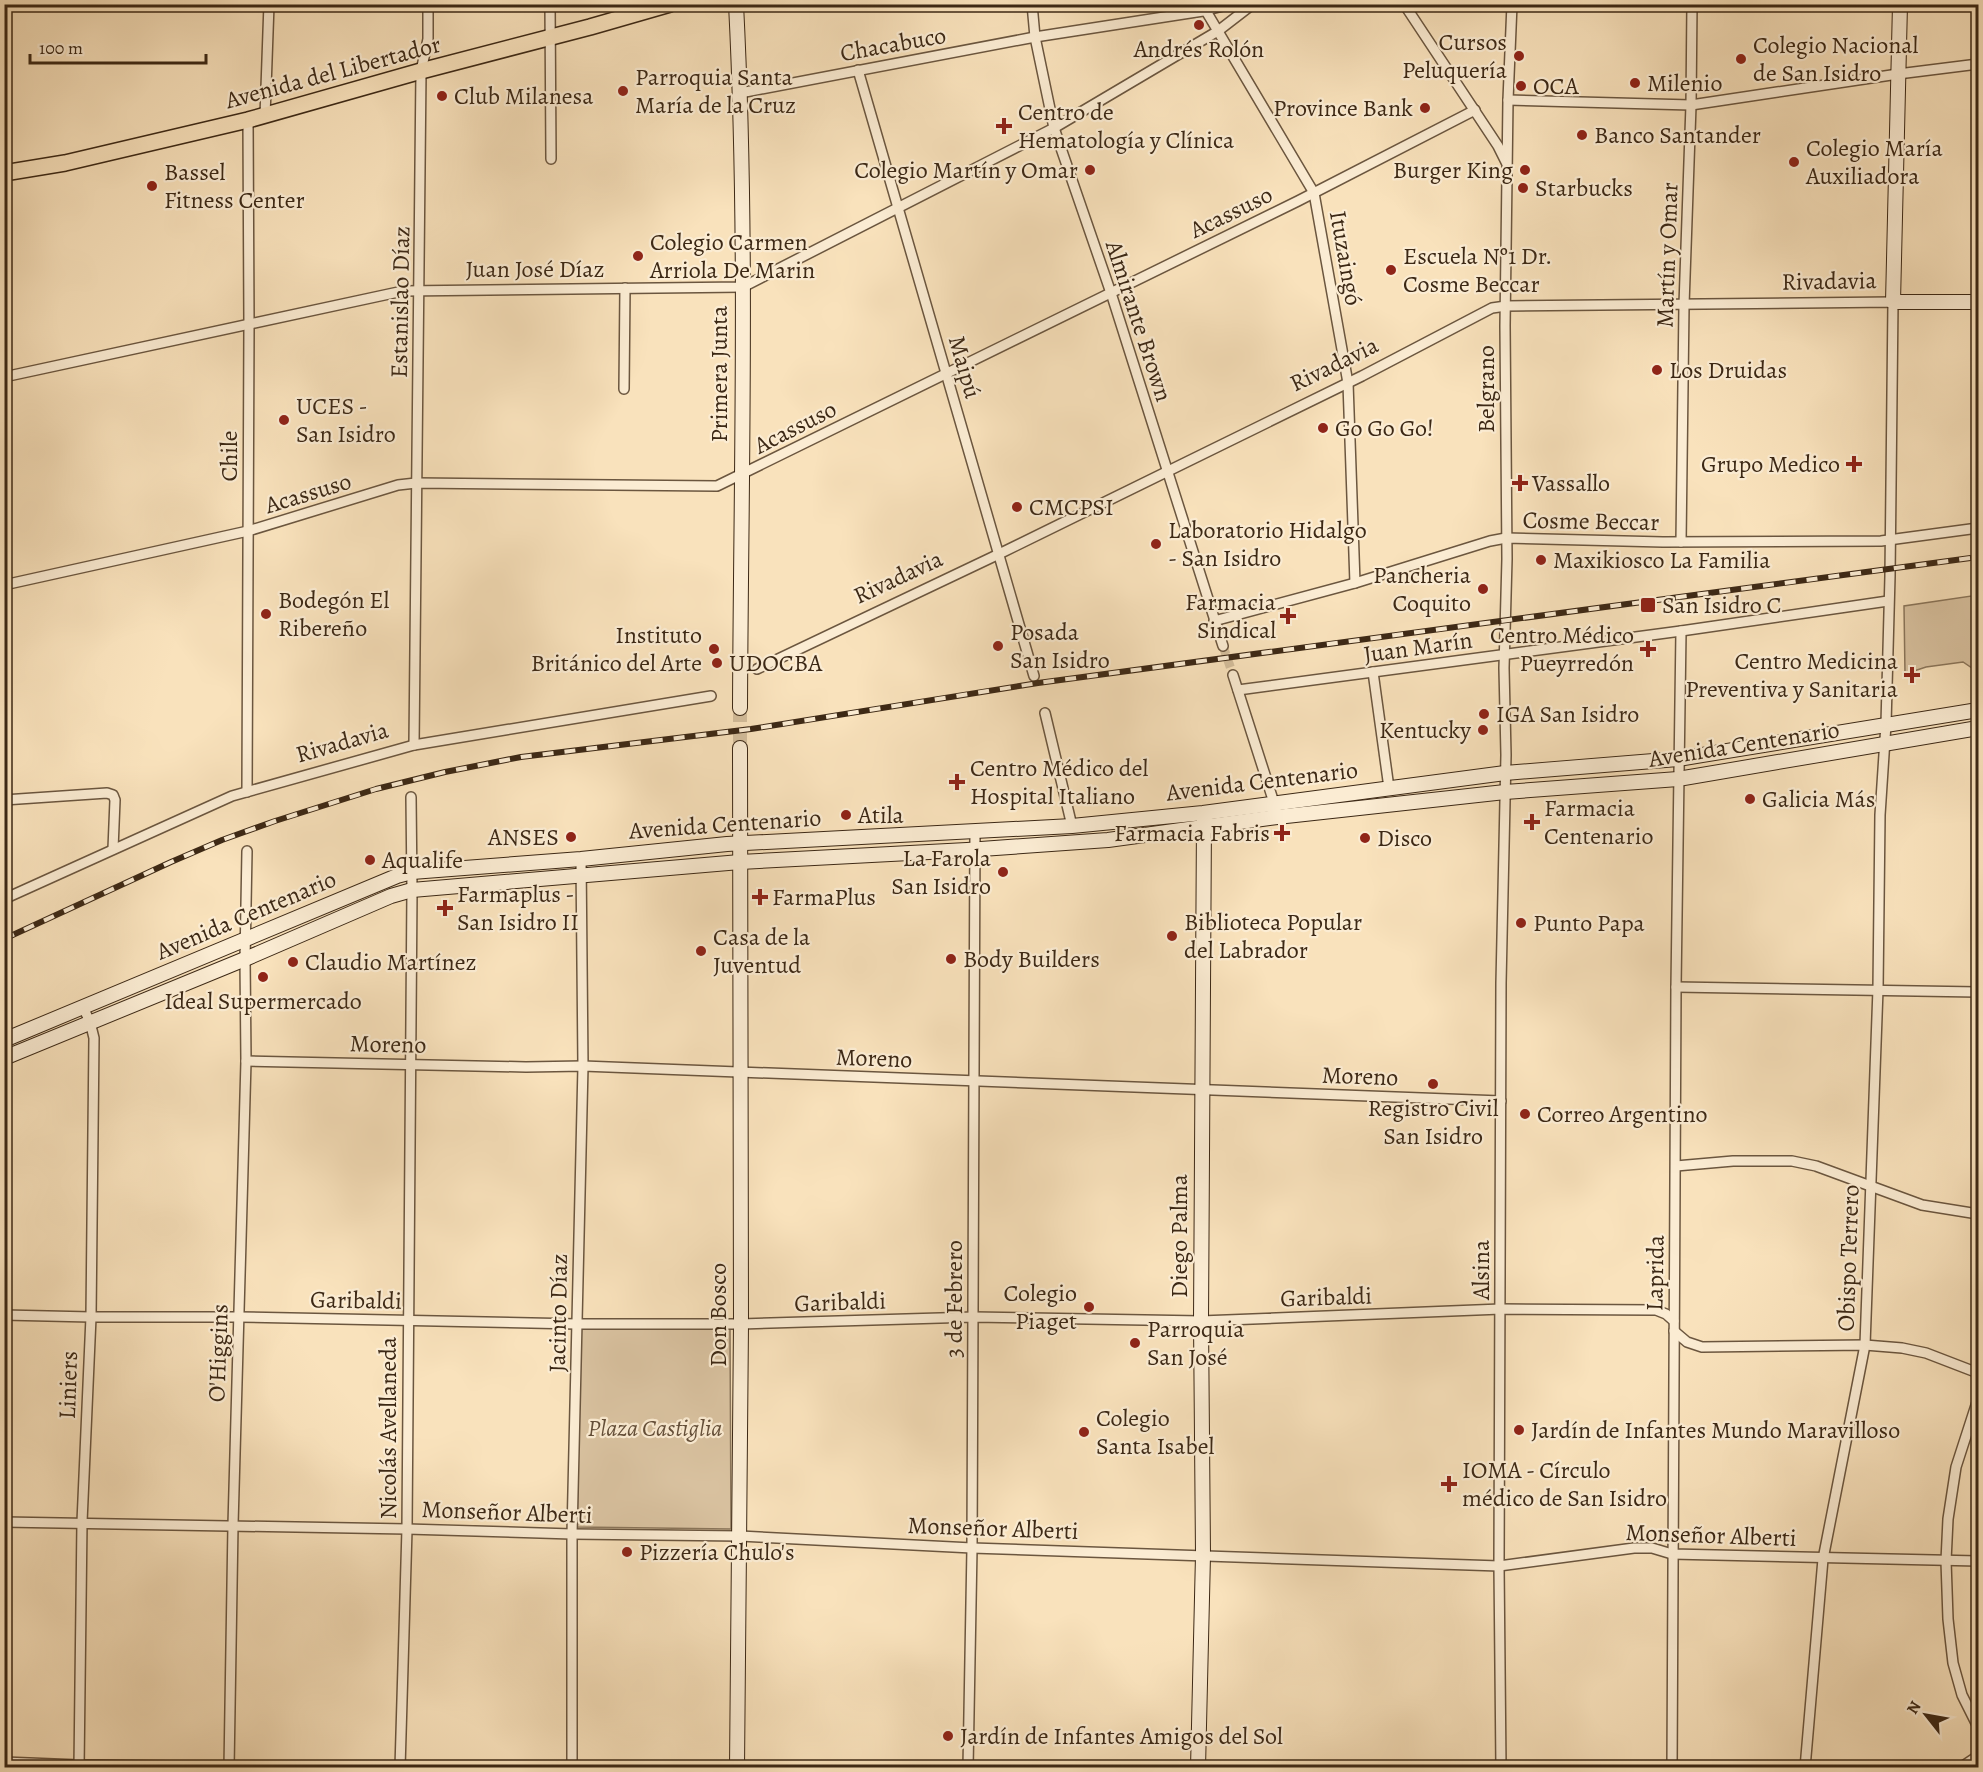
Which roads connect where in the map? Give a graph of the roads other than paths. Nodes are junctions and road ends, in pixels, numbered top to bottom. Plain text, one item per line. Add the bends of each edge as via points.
1 (268, 4) edge
2 (428, 4) edge
3 (550, 4) edge
4 (670, 4) edge
5 (736, 4) edge
6 (1032, 4) edge
7 (1231, 4) edge
8 (1253, 4) edge
9 (1404, 4) edge
10 (1512, 4) edge
11 (1692, 4) edge
12 (1900, 4) edge
13 (1205, 8) edge
14 (1218, 30) junction
15 (551, 38) junction
16 (1035, 38) junction
17 (1978, 64) edge
18 (858, 70) junction
19 (421, 71) junction
20 (1898, 74) junction
21 (740, 93) junction
22 (1508, 100) junction
23 (1691, 105) junction
24 (1475, 110) junction
25 (265, 116) junction
26 (248, 120) junction
27 (1054, 128) junction
28 (551, 159) dead end
29 (1507, 164) junction
30 (5, 173) edge
31 (1314, 193) junction
32 (898, 208) junction
33 (4, 242) edge
34 (742, 287) junction
35 (626, 288) junction
36 (420, 290) junction
37 (1111, 293) junction
38 (1893, 302) junction
39 (1978, 302) edge
40 (1684, 305) junction
41 (1506, 306) junction
42 (249, 325) junction
43 (946, 373) junction
44 (4, 377) edge
45 (1348, 383) junction
46 (624, 389) dead end
47 (1167, 470) junction
48 (741, 475) junction
49 (416, 483) junction
50 (1978, 528) edge
51 (248, 531) junction
52 (1506, 538) junction
53 (1890, 540) junction
54 (1682, 542) junction
55 (999, 554) junction
56 (1355, 583) junction
57 (4, 585) edge
58 (1888, 601) junction
59 (1214, 621) junction
60 (1681, 631) junction
61 (1223, 646) tunnel mouth
62 (1504, 655) junction
63 (757, 669) dead end
64 (1373, 672) junction
65 (1233, 675) tunnel mouth
66 (1034, 676) dead end
67 (1238, 690) junction
68 (711, 696) dead end
69 (740, 708) tunnel mouth
70 (1978, 710) edge
71 (1045, 713) dead end
72 (1886, 724) junction
73 (1978, 728) edge
74 (414, 745) junction
75 (1884, 745) junction
76 (740, 748) tunnel mouth
77 (1678, 759) junction
78 (1505, 773) junction
79 (1678, 779) junction
80 (1389, 788) junction
81 (248, 792) junction
82 (1505, 792) junction
83 (411, 797) dead end
84 (4, 800) edge
85 (1276, 811) junction
86 (1204, 820) junction
87 (1071, 826) junction
88 (975, 831) junction
89 (740, 843) junction
90 (113, 849) junction
91 (975, 849) junction
92 (247, 850) dead end
93 (581, 859) junction
94 (740, 862) junction
95 (412, 872) junction
96 (582, 876) junction
97 (412, 890) junction
98 (4, 899) edge
99 (245, 940) junction
100 (245, 959) junction
101 (1676, 987) junction
102 (1878, 989) junction
103 (1978, 992) edge
104 (83, 1007) junction
105 (90, 1022) junction
106 (4, 1040) edge
107 (4, 1058) edge
108 (246, 1061) junction
109 (410, 1064) junction
110 (583, 1066) junction
111 (740, 1072) junction
112 (974, 1081) junction
113 (1203, 1089) junction
114 (1501, 1101) junction
115 (1676, 1166) junction
116 (1870, 1187) junction
117 (1978, 1214) edge
118 (1501, 1309) junction
119 (4, 1315) edge
120 (91, 1317) junction
121 (239, 1317) junction
122 (974, 1317) junction
123 (409, 1321) junction
124 (1201, 1321) junction
125 (1674, 1321) junction
126 (577, 1324) junction
127 (741, 1324) junction
128 (1674, 1331) junction
129 (1865, 1345) junction
130 (1978, 1373) edge
131 (1978, 1400) edge
132 (4, 1522) edge
133 (82, 1522) junction
134 (233, 1525) junction
135 (407, 1528) junction
136 (572, 1534) junction
137 (740, 1536) junction
138 (972, 1548) junction
139 (1672, 1554) junction
140 (1203, 1555) junction
141 (1822, 1559) junction
142 (1946, 1561) junction
143 (1978, 1561) edge
144 (1499, 1566) junction
145 (1978, 1727) edge
146 (1978, 1756) edge
147 (4, 1762) edge
148 (79, 1766) edge
149 (229, 1767) edge
150 (350, 1767) edge
151 (400, 1767) edge
152 (572, 1767) edge
153 (737, 1767) edge
154 (968, 1767) edge
155 (1198, 1767) edge
156 (1501, 1767) edge
157 (1672, 1767) edge
158 (1804, 1767) edge
159 (1960, 1767) edge

1 - 25 street
2 - 19 street, Estanislao Díaz via 428,39
3 - 15 street
4 - 15 main road, Avenida del Libertador
5 - 21 main road, Primera Junta
6 - 16 street, Almirante Brown
7 - 13 street, Chacabuco
8 - 14 street, Juan José Díaz
9 - 24 street
10 - 22 street, Belgrano
11 - 23 street, Martín y Omar
12 - 20 main road
13 - 14 street, Ituzaingó
13 - 16 street, Chacabuco
14 - 27 street, Juan José Díaz
14 - 31 street, Ituzaingó
15 - 19 main road, Avenida del Libertador
15 - 28 street
16 - 18 street, Chacabuco
16 - 27 street, Almirante Brown
17 - 20 street
18 - 21 street, Chacabuco
18 - 32 street, Maipú
19 - 25 main road, Avenida del Libertador
19 - 36 street, Estanislao Díaz
20 - 23 street
20 - 38 main road
21 - 34 main road, Primera Junta
22 - 23 street
22 - 29 street, Belgrano
23 - 40 street, Martín y Omar
24 - 29 street
24 - 31 street, Acassuso
25 - 26 main road, Avenida del Libertador
26 - 30 main road, Avenida del Libertador via 65,163
26 - 42 street, Chile
27 - 32 street, Juan José Díaz
27 - 37 street, Almirante Brown
29 - 41 street, Belgrano
30 - 33 street
31 - 37 street, Acassuso
31 - 45 street, Ituzaingó
32 - 34 street, Juan José Díaz
32 - 43 street, Maipú
34 - 35 street, Juan José Díaz
34 - 48 main road, Primera Junta
35 - 36 street, Juan José Díaz
35 - 46 street
36 - 42 street, Juan José Díaz
36 - 49 street, Estanislao Díaz
37 - 43 street, Acassuso
37 - 47 street, Almirante Brown
38 - 39 main road, Rivadavia
38 - 40 street, Rivadavia
38 - 53 street, Obispo Terrero
40 - 41 street, Rivadavia
40 - 54 street, Martín y Omar
41 - 45 street, Rivadavia via 1492,308
41 - 52 street, Belgrano
42 - 44 street, Juan José Díaz
42 - 51 street, Chile
43 - 48 street, Acassuso
43 - 55 street, Maipú
45 - 47 street, Rivadavia
45 - 56 street, Ituzaingó
47 - 55 street, Rivadavia
47 - 59 street, Almirante Brown
48 - 49 street, Acassuso via 717,486
48 - 69 main road, Primera Junta
49 - 51 street, Acassuso via 398,485
49 - 74 street, Estanislao Díaz
50 - 53 street, Cosme Beccar
51 - 57 street, Acassuso
51 - 81 street, Chile
52 - 54 street, Cosme Beccar
52 - 56 street, Cosme Beccar
52 - 62 street, Belgrano
53 - 54 street, Cosme Beccar
53 - 58 street, Obispo Terrero
55 - 63 street, Rivadavia
55 - 66 street, Maipú
56 - 59 street, Cosme Beccar
58 - 60 street, Juan Marín
58 - 72 street, Obispo Terrero
59 - 61 street, Almirante Brown
60 - 62 street, Juan Marín
60 - 77 street
62 - 64 street, Juan Marín
62 - 78 street, Belgrano
64 - 67 street, Juan Marín
64 - 80 street
65 - 67 street
67 - 85 street
68 - 74 street, Rivadavia
70 - 72 main road, Avenida Centenario
71 - 87 street
72 - 75 street, Obispo Terrero
72 - 77 main road, Avenida Centenario
73 - 75 main road, Avenida Centenario
74 - 81 street, Rivadavia
75 - 79 main road, Avenida Centenario
75 - 102 street, Obispo Terrero
76 - 89 main road
77 - 78 main road, Avenida Centenario
77 - 79 street
78 - 80 main road, Avenida Centenario
78 - 82 street, Alsina
79 - 82 main road, Avenida Centenario
79 - 101 street, Laprida
80 - 85 main road, Avenida Centenario
81 - 90 street, Rivadavia
82 - 85 main road, Avenida Centenario
82 - 114 street, Alsina
83 - 95 street
84 - 90 street via 113,795
85 - 86 main road, Avenida Centenario
86 - 87 main road, Avenida Centenario
86 - 91 main road, Avenida Centenario via 1108,840
86 - 113 main road, Diego Palma
87 - 88 main road, Avenida Centenario
88 - 89 main road, Avenida Centenario
88 - 91 street, 3 de Febrero
89 - 93 main road, Avenida Centenario
89 - 94 main road
90 - 98 street, Rivadavia
91 - 94 main road, Avenida Centenario
91 - 112 street, 3 de Febrero
92 - 99 street
93 - 95 main road, Avenida Centenario
93 - 96 street, Jacinto Díaz
94 - 96 main road, Avenida Centenario
94 - 111 main road, Don Bosco
95 - 97 street, Nicolás Avellaneda
95 - 99 main road, Avenida Centenario
96 - 97 main road, Avenida Centenario
96 - 110 street, Jacinto Díaz
97 - 100 main road, Avenida Centenario
97 - 109 street, Nicolás Avellaneda
99 - 100 street, O'Higgins
99 - 104 main road, Avenida Centenario
100 - 105 main road, Avenida Centenario
100 - 108 street, O'Higgins
101 - 102 street
101 - 115 street, Laprida
102 - 103 street
102 - 116 street, Obispo Terrero
104 - 105 street, Liniers
104 - 106 main road, Avenida Centenario
105 - 107 main road, Avenida Centenario
105 - 120 street, Liniers via 94,1038
108 - 109 street, Moreno
108 - 121 street, O'Higgins
109 - 110 street, Moreno
109 - 123 street, Nicolás Avellaneda
110 - 111 street, Moreno
110 - 126 street, Jacinto Díaz
111 - 112 street, Moreno
111 - 127 main road, Don Bosco
112 - 113 street, Moreno
112 - 122 street, 3 de Febrero
113 - 114 street, Moreno
113 - 124 main road, Diego Palma
114 - 118 street, Alsina
115 - 116 street via 1792,1161
115 - 125 street, Laprida
116 - 117 street via 1922,1205
116 - 129 street, Obispo Terrero
118 - 124 street, Garibaldi
118 - 125 street, Garibaldi via 1656,1310
118 - 144 street, Alsina
119 - 120 street, Garibaldi
120 - 121 street, Garibaldi
120 - 133 street, Liniers
121 - 123 street, Garibaldi
121 - 134 street, O'Higgins
122 - 124 street, Garibaldi
122 - 127 street, Garibaldi
122 - 138 street, 3 de Febrero
123 - 126 street, Garibaldi
123 - 135 street, Nicolás Avellaneda
124 - 140 main road, Diego Palma
125 - 128 street, Laprida
126 - 127 street, Garibaldi
126 - 136 street, Jacinto Díaz
127 - 137 main road, Don Bosco
128 - 129 street via 1687,1342 1702,1347
128 - 139 street, Laprida
129 - 130 street via 1926,1353
129 - 141 street, Obispo Terrero
131 - 142 street via 1956,1467
132 - 133 street, Monseñor Alberti
133 - 134 street, Monseñor Alberti
133 - 148 street, Liniers
134 - 135 street, Monseñor Alberti
134 - 149 street, O'Higgins
135 - 136 street, Monseñor Alberti
135 - 151 street, Nicolás Avellaneda
136 - 137 street, Monseñor Alberti
136 - 152 street, Jacinto Díaz
137 - 138 street, Monseñor Alberti
137 - 153 main road, Don Bosco
138 - 140 street, Monseñor Alberti
138 - 154 street, 3 de Febrero
139 - 141 street, Monseñor Alberti
139 - 144 street, Monseñor Alberti via 1634,1548
139 - 157 street, Laprida
140 - 144 street, Monseñor Alberti
140 - 155 main road, Diego Palma
141 - 142 street, Monseñor Alberti
141 - 158 street, Obispo Terrero
142 - 143 street, Monseñor Alberti
142 - 145 street via 1953,1663 1962,1695
144 - 156 street, Alsina
146 - 159 street
147 - 148 street
148 - 149 street
149 - 150 street

